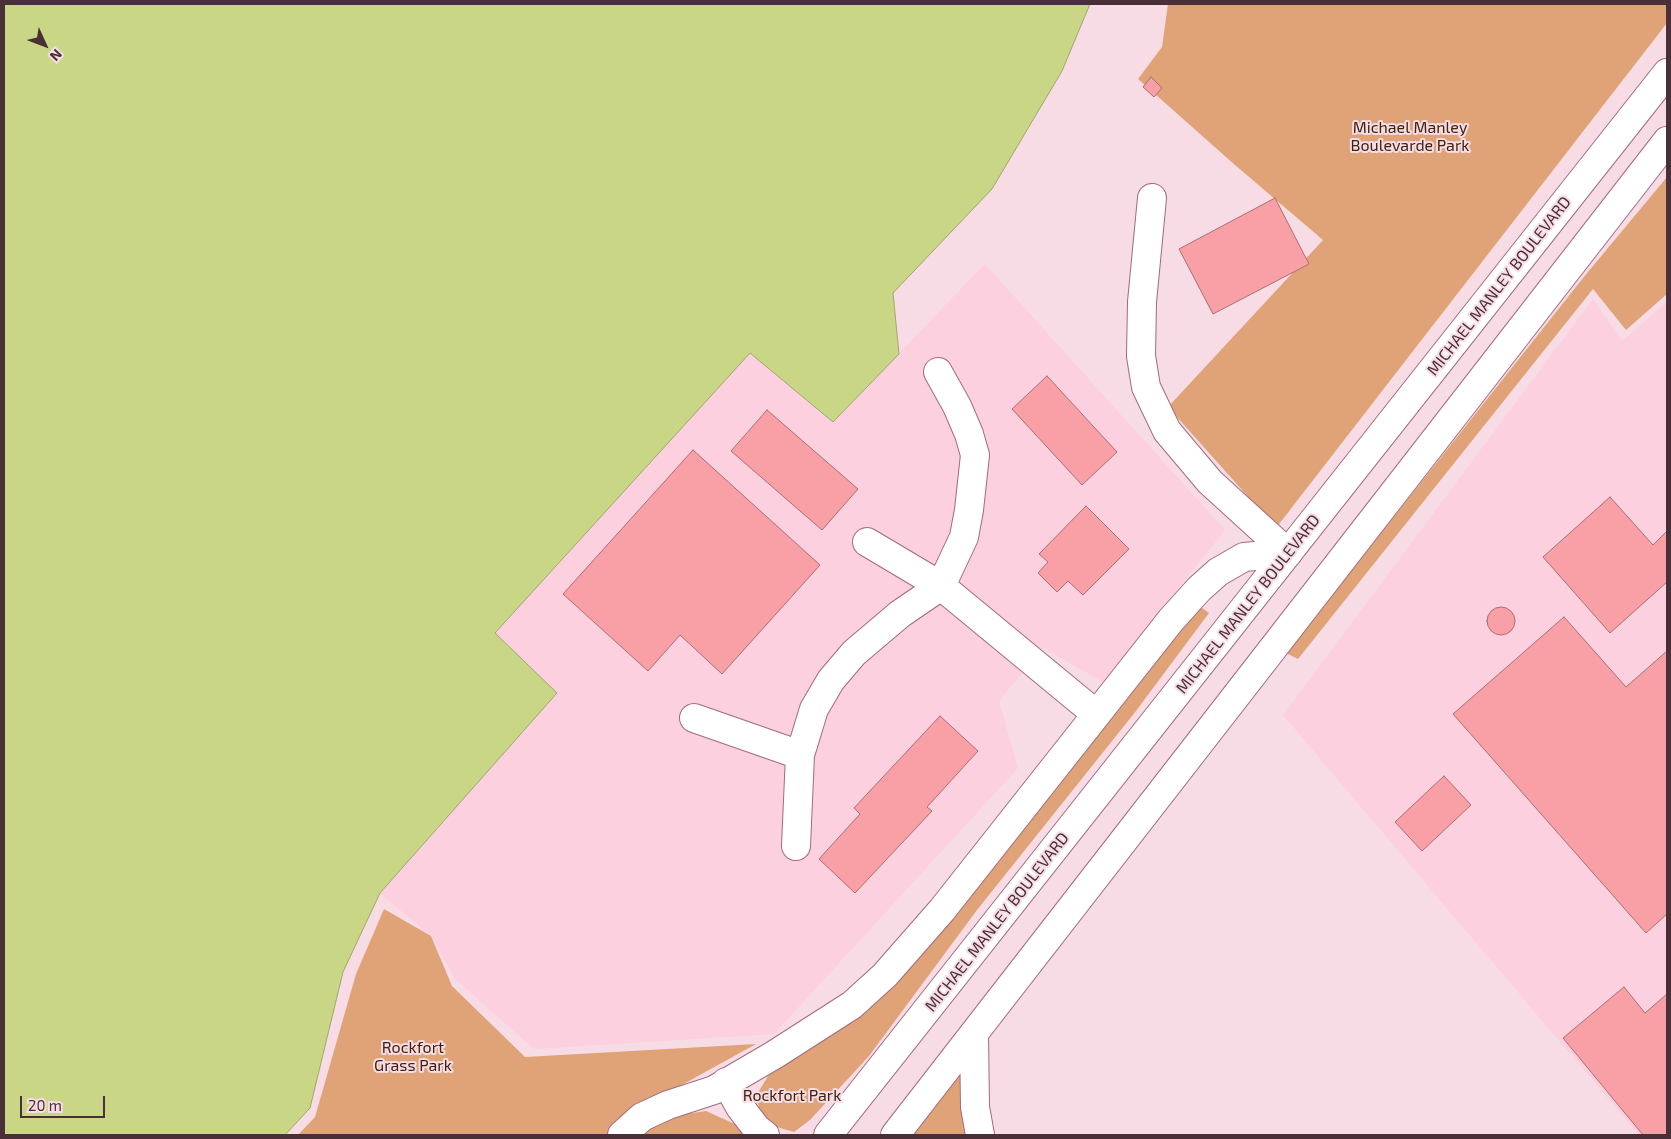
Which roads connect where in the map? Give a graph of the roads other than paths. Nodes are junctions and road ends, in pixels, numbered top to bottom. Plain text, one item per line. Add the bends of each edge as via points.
1 (1667, 73) edge
2 (1667, 141) edge
3 (1152, 198) dead end
4 (938, 372) dead end
5 (867, 542) dead end
6 (1288, 553) junction
7 (941, 586) junction
8 (1096, 714) junction
9 (694, 718) dead end
10 (800, 755) junction
11 (796, 846) dead end
12 (974, 1035) junction
13 (726, 1082) junction
14 (622, 1135) edge
15 (765, 1135) edge
16 (828, 1135) edge
17 (895, 1135) edge
18 (980, 1135) edge

1 - 6 main road, MICHAEL MANLEY BOULEVARD
2 - 12 main road
3 - 6 main road via 1140,356 1146,387 1167,431 1210,482
4 - 7 main road via 957,406 975,455 964,537
5 - 7 main road
6 - 8 main road via 1244,557 1218,572 1171,620
6 - 16 main road, MICHAEL MANLEY BOULEVARD
7 - 8 main road
7 - 10 main road via 900,614 854,653 831,680 814,709
8 - 13 main road via 942,910 885,975 852,1005
9 - 10 main road
10 - 11 main road
12 - 17 main road
12 - 18 main road
13 - 14 main road via 714,1090 642,1117
13 - 15 main road via 740,1106

